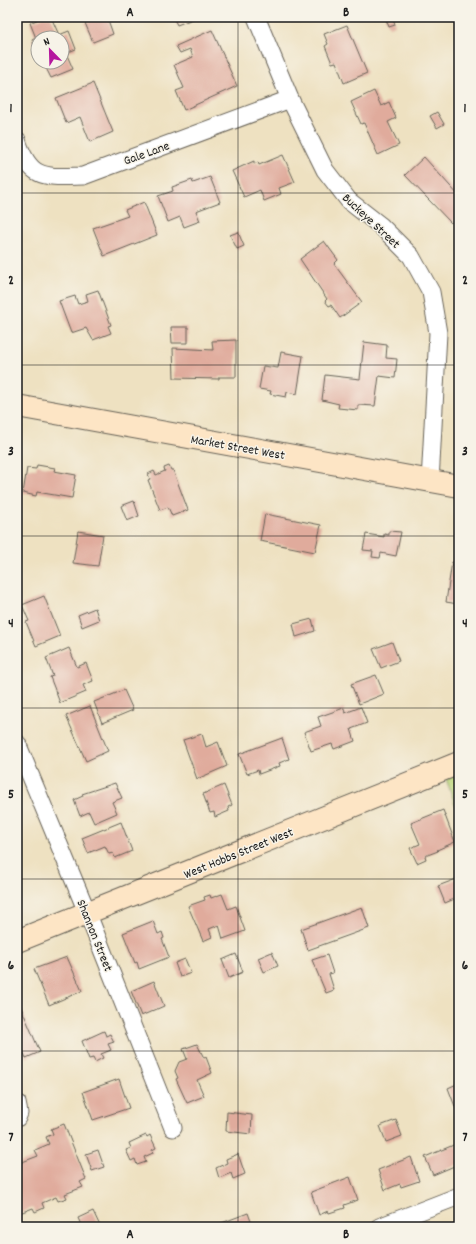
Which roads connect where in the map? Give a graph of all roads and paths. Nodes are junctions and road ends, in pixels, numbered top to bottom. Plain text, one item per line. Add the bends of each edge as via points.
1 (256, 17) edge
2 (290, 99) junction
3 (17, 140) edge
4 (17, 406) edge
5 (430, 482) junction
6 (459, 486) edge
7 (17, 743) edge
8 (459, 763) edge
9 (87, 912) junction
10 (17, 941) edge
11 (17, 1104) edge
12 (17, 1118) edge
13 (173, 1128) dead end
14 (459, 1196) edge
15 (379, 1227) edge

1 - 2 street, Buckeye Street
2 - 3 street, Gale Lane via 83,176 48,177 30,168
2 - 5 street, Buckeye Street via 325,170 349,201 382,226 411,256 431,292 438,334
4 - 5 street, Market Street West
5 - 6 street, Market Street West
7 - 9 street, Shannon Street
8 - 9 street, West Hobbs Street West
9 - 10 street, West Hobbs Street West
9 - 13 street, Shannon Street
11 - 12 street
14 - 15 street

